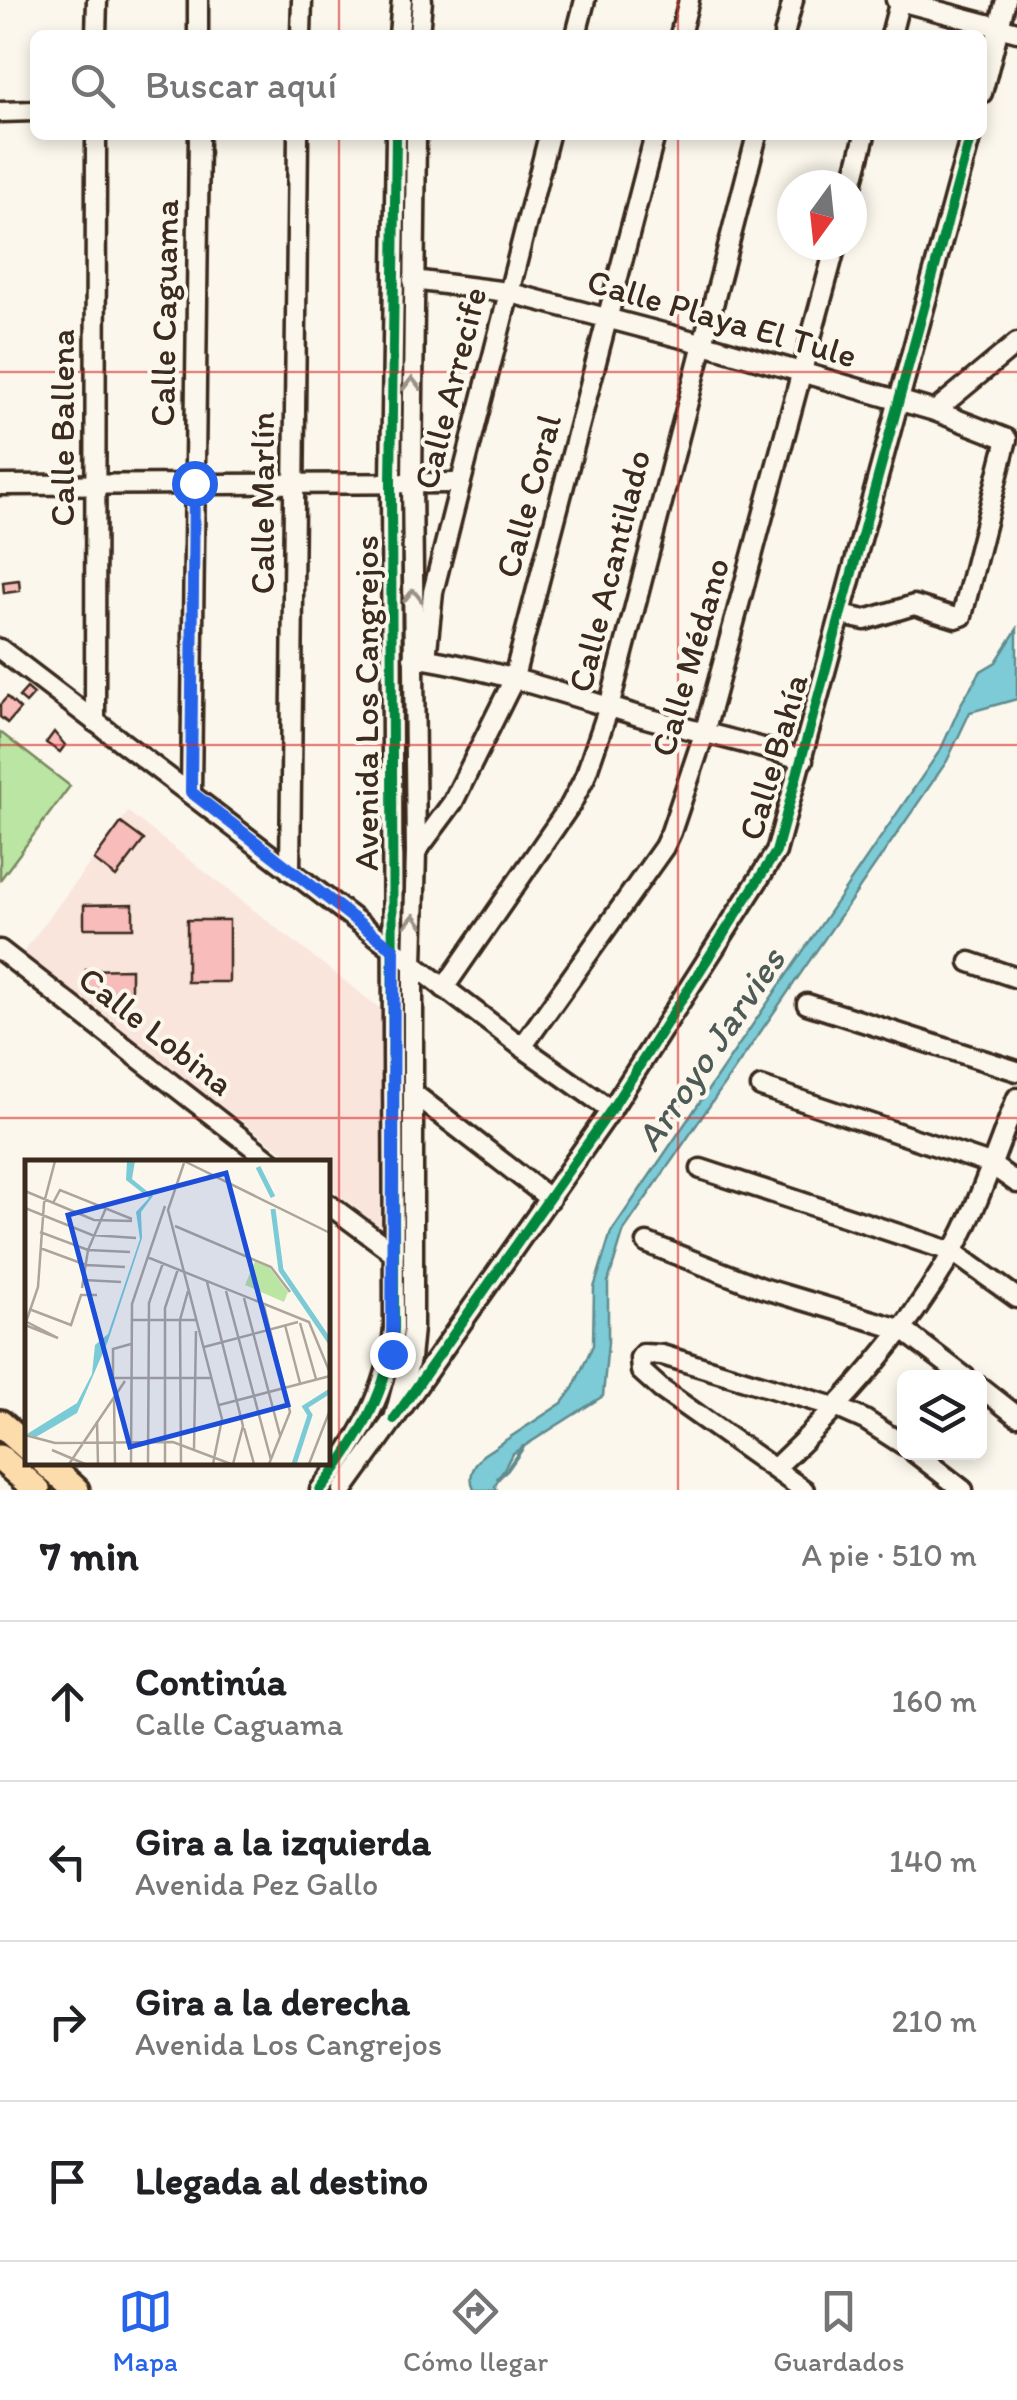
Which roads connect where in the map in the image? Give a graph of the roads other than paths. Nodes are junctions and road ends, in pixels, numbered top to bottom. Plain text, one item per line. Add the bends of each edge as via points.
1 (96, 0) edge
2 (198, 0) edge
3 (302, 0) edge
4 (402, 0) edge
5 (422, 0) edge
6 (585, 0) edge
7 (689, 0) edge
8 (793, 0) edge
9 (898, 0) edge
10 (1006, 0) edge
11 (96, 30) edge
12 (198, 30) edge
13 (301, 30) edge
14 (399, 30) edge
15 (419, 30) edge
16 (577, 30) edge
17 (681, 30) edge
18 (785, 30) edge
19 (892, 30) edge
20 (1008, 30) edge
21 (987, 81) edge
22 (30, 111) edge
23 (0, 112) edge
24 (96, 140) edge
25 (198, 140) edge
26 (298, 140) edge
27 (396, 140) edge
28 (416, 140) edge
29 (548, 140) edge
30 (653, 140) edge
31 (756, 140) edge
32 (863, 140) edge
33 (970, 140) edge
34 (856, 170) edge
35 (832, 260) edge
36 (413, 280) junction
37 (507, 292) junction
38 (607, 319) junction
39 (701, 343) junction
40 (1017, 344) edge
41 (802, 372) junction
42 (899, 402) junction
43 (936, 411) junction
44 (391, 481) junction
45 (412, 481) junction
46 (296, 482) junction
47 (194, 483) junction
48 (460, 483) junction
49 (0, 485) edge
50 (94, 485) junction
51 (842, 615) junction
52 (0, 649) edge
53 (419, 658) junction
54 (513, 681) junction
55 (609, 707) junction
56 (95, 722) junction
57 (704, 734) junction
58 (803, 760) junction
59 (191, 792) junction
60 (416, 852) junction
61 (290, 871) junction
62 (0, 950) edge
63 (394, 950) junction
64 (970, 962) dead end
65 (412, 964) junction
66 (1017, 978) edge
67 (444, 988) junction
68 (806, 1004) dead end
69 (522, 1048) junction
70 (1017, 1071) edge
71 (761, 1087) dead end
72 (413, 1093) junction
73 (1017, 1098) edge
74 (612, 1110) junction
75 (269, 1160) edge
76 (990, 1164) junction
77 (700, 1169) dead end
78 (1017, 1184) edge
79 (550, 1199) junction
80 (330, 1205) edge
81 (647, 1243) dead end
82 (954, 1252) junction
83 (394, 1253) junction
84 (1017, 1298) edge
85 (903, 1330) junction
86 (956, 1370) edge
87 (987, 1393) edge
88 (838, 1408) junction
89 (1017, 1416) edge
90 (394, 1418) junction
91 (0, 1423) edge
92 (897, 1440) edge
93 (25, 1445) edge
94 (0, 1458) edge
95 (924, 1460) edge
96 (47, 1465) edge
97 (775, 1468) junction
98 (37, 1490) edge
99 (76, 1490) edge
100 (320, 1490) edge
101 (344, 1490) edge
102 (804, 1490) edge
103 (963, 1490) edge

1 - 11 street
2 - 12 street
3 - 13 street
4 - 14 street
5 - 15 street
6 - 16 street
7 - 17 street
8 - 18 street
9 - 19 street
9 - 20 street
10 - 20 street
20 - 21 street
22 - 23 street
24 - 50 street, Calle Ballena
25 - 47 street, Calle Caguama
26 - 46 street, Calle Marlín
27 - 44 street, Avenida Los Cangrejos
28 - 36 street, Avenida Los Cangrejos
29 - 37 street, Calle Arrecife
30 - 38 street, Calle Coral
31 - 39 street, Calle Acantilado
32 - 34 street
33 - 42 street, Calle Bahía
35 - 41 street, Calle Médano
36 - 37 street, Calle Playa El Tule
45 -> 36 street, Avenida Los Cangrejos
37 - 38 street, Calle Playa El Tule
37 - 48 street, Calle Arrecife
38 - 39 street, Calle Playa El Tule
38 - 54 street, Calle Coral
39 - 41 street, Calle Playa El Tule
39 - 55 street, Calle Acantilado
40 - 43 street
41 - 42 street, Calle Playa El Tule
41 - 57 street, Calle Médano
42 - 43 street, Calle Playa El Tule
42 - 51 street, Calle Bahía
43 - 51 street, Calle Playa El Tule via 1008,440 962,616 914,605 865,620
44 - 45 street
44 - 46 street
44 - 63 street, Avenida Los Cangrejos
45 - 48 street
53 -> 45 street, Avenida Los Cangrejos
46 - 47 street
46 - 61 street, Calle Marlín
47 - 50 street
47 - 59 street, Calle Caguama
48 - 53 street, Calle Arrecife
49 - 50 street
50 - 56 street, Calle Ballena
51 - 58 street, Calle Bahía
52 - 56 street
53 - 54 street
53 - 60 street, Avenida Los Cangrejos
54 - 55 street
54 - 60 street, Calle Coral via 453,802
55 - 57 street
55 - 67 street, Calle Acantilado via 579,792
56 - 59 street
57 - 58 street
57 - 69 street, Calle Médano via 664,847
58 - 74 street, Calle Bahía via 768,869
59 - 61 street
65 -> 60 street, Avenida Los Cangrejos
61 - 63 street
62 - 75 street, Calle Lobina
63 - 65 street
63 - 83 street, Avenida Los Cangrejos
64 - 66 street
65 - 67 street
65 - 72 street, Avenida Los Cangrejos
67 - 69 street
68 - 70 street
69 - 74 street
71 - 76 street
72 - 79 street
72 - 90 street, Avenida Los Cangrejos via 413,1328
73 - 76 street
74 - 79 street, Calle Bahía
76 - 78 street
76 - 82 street
77 - 82 street
79 - 90 street, Calle Bahía
80 - 83 street
81 - 85 street via 762,1288
82 - 84 street
82 - 85 street
83 - 100 street, Avenida Los Cangrejos via 394,1328 384,1384
85 - 86 street
85 - 88 street
87 - 89 street
88 - 92 street
88 - 97 street
88 - 97 street via 643,1354 641,1371
90 - 101 street, Avenida Los Cangrejos
91 - 93 highway
94 - 98 highway
95 - 103 street
96 - 99 highway
97 - 102 street

